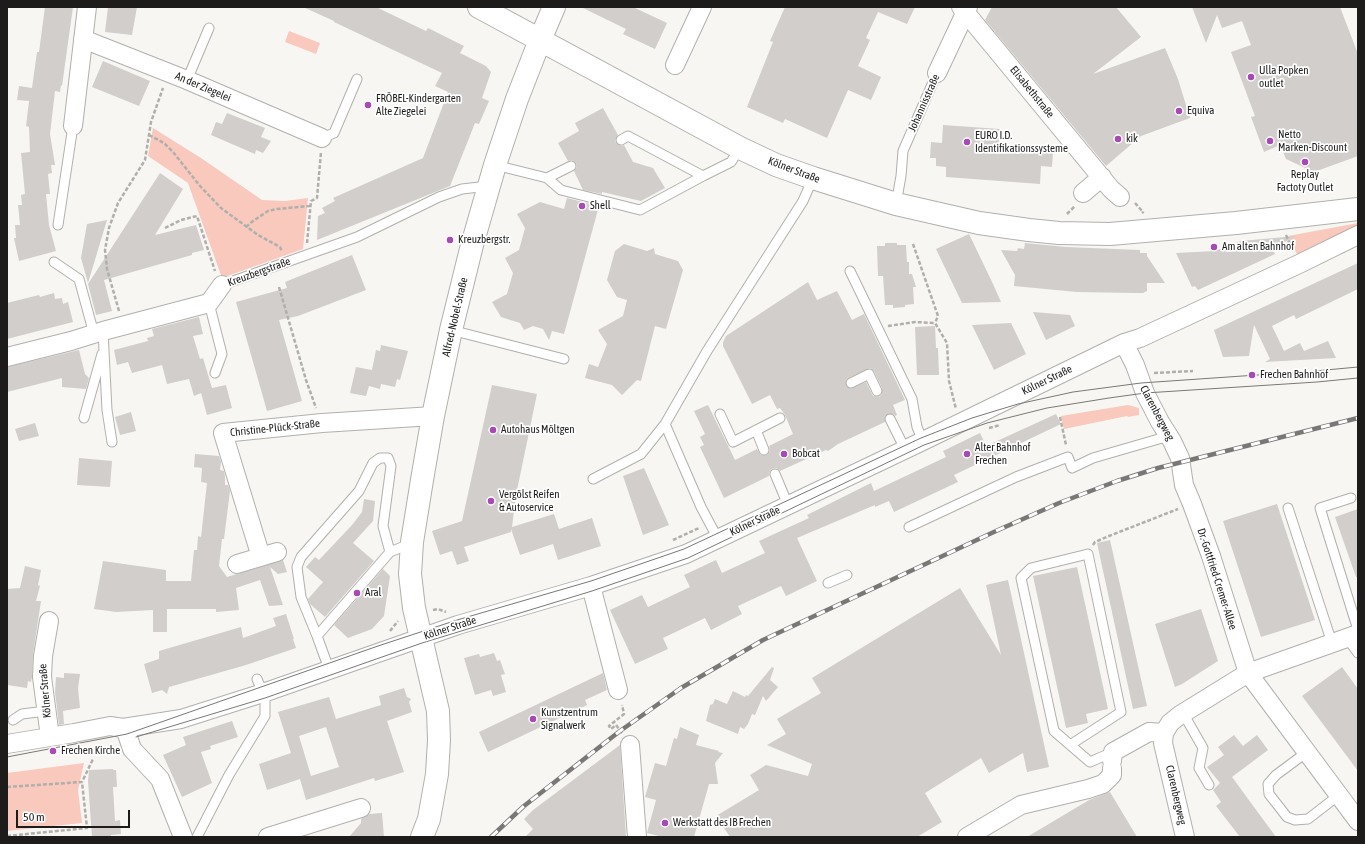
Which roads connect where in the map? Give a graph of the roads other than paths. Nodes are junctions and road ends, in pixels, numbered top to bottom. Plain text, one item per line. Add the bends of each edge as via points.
1 (87, 7) edge
2 (479, 7) edge
3 (554, 7) edge
4 (702, 7) edge
5 (965, 8) edge
6 (209, 28) dead end
7 (83, 39) junction
8 (540, 40) junction
9 (675, 65) dead end
10 (937, 73) joint
11 (357, 79) dead end
12 (187, 80) junction
13 (73, 126) joint
14 (322, 138) joint
15 (621, 140) dead end
16 (740, 148) junction
17 (495, 165) junction
18 (571, 166) dead end
19 (703, 176) junction
20 (1102, 177) junction
21 (547, 178) junction
22 (813, 178) junction
23 (489, 186) junction
24 (1083, 193) dead end
25 (1120, 197) dead end
26 (896, 204) junction
27 (1358, 209) edge
28 (58, 225) dead end
29 (1358, 235) edge
30 (54, 262) dead end
31 (850, 271) dead end
32 (222, 285) joint
33 (209, 303) junction
34 (451, 330) junction
35 (101, 337) junction
36 (1124, 343) junction
37 (7, 357) edge
38 (564, 359) dead end
39 (215, 374) dead end
40 (851, 383) dead end
41 (877, 391) dead end
42 (720, 414) dead end
43 (433, 416) junction
44 (84, 418) dead end
45 (780, 418) dead end
46 (890, 419) dead end
47 (665, 424) junction
48 (756, 430) junction
49 (1169, 436) junction
50 (922, 441) junction
51 (112, 442) dead end
52 (905, 449) junction
53 (764, 450) dead end
54 (775, 474) dead end
55 (593, 479) dead end
56 (1184, 485) joint
57 (1350, 498) dead end
58 (788, 505) junction
59 (1288, 508) dead end
60 (909, 527) dead end
61 (718, 539) junction
62 (412, 542) junction
63 (390, 552) junction
64 (237, 564) dead end
65 (847, 575) dead end
66 (828, 583) dead end
67 (591, 586) junction
68 (49, 621) dead end
69 (317, 636) junction
70 (1349, 636) edge
71 (421, 638) junction
72 (1358, 653) edge
73 (329, 669) junction
74 (1248, 673) junction
75 (260, 686) junction
76 (618, 690) dead end
77 (46, 711) junction
78 (1182, 713) junction
79 (13, 720) dead end
80 (123, 728) junction
81 (1164, 733) junction
82 (50, 737) junction
83 (7, 744) edge
84 (630, 745) dead end
85 (1070, 745) junction
86 (1307, 752) junction
87 (1112, 760) junction
88 (1209, 784) dead end
89 (1339, 795) junction
90 (361, 808) dead end
91 (1358, 820) edge
92 (183, 837) edge
93 (197, 837) edge
94 (268, 837) edge
95 (422, 837) edge
96 (637, 837) edge
97 (967, 837) edge
98 (1185, 837) edge

1 - 7 street
2 - 8 main road, Kölner Straße
3 - 8 main road, Alfred-Nobel-Straße
4 - 9 street
5 - 10 street, Johannisstraße
5 - 20 street, Elisabethstraße
6 - 12 lane
7 - 12 street, An der Ziegelei
7 - 13 street
8 - 16 main road, Kölner Straße
8 - 17 main road, Alfred-Nobel-Straße via 518,94
10 - 26 lane, Johannisstraße via 903,151
11 - 14 lane via 334,133
12 - 14 street, An der Ziegelei
13 - 28 lane
15 - 19 lane via 628,136
16 - 19 lane via 731,162
16 - 22 main road, Kölner Straße
17 - 21 lane
17 - 23 main road, Alfred-Nobel-Straße
18 - 21 lane
19 - 21 lane via 640,210 561,190
20 - 24 street
20 - 25 street, Elisabethstraße
22 - 26 main road, Kölner Straße
22 - 47 lane via 803,201 707,351
23 - 32 lane, Kreuzbergstraße via 462,189 439,197 357,237
23 - 34 main road, Alfred-Nobel-Straße
26 - 27 main road, Kölner Straße via 979,222 1059,233 1134,233
29 - 36 street, Kölner Straße via 1140,338
30 - 35 lane via 80,279
31 - 50 lane via 912,398
32 - 33 street, Kreuzbergstraße
33 - 35 street via 123,326
33 - 39 lane via 222,354
34 - 38 lane
34 - 43 main road, Alfred-Nobel-Straße
35 - 37 street via 71,341
35 - 44 lane
35 - 51 lane
36 - 49 street, Clarenbergweg via 1156,416
36 - 50 street, Kölner Straße
40 - 41 lane via 869,374
42 - 48 lane via 733,442
43 - 62 main road, Alfred-Nobel-Straße
43 - 64 street, Christine-Plück-Straße via 223,433 269,554
45 - 48 lane
46 - 52 lane
47 - 55 lane via 641,454
47 - 61 lane via 701,507
48 - 53 lane
49 - 56 street, Clarenbergweg via 1181,463
49 - 60 lane via 1093,458 1072,468 1068,457 1016,477
50 - 52 street, Kölner Straße
52 - 58 street, Kölner Straße
54 - 58 lane
56 - 74 street, Dr.-Gottfried-Cremer-Allee via 1211,556
57 - 70 lane via 1320,508
58 - 61 street, Kölner Straße
59 - 70 lane
61 - 67 street, Kölner Straße via 686,554
62 - 63 lane
62 - 71 main road, Alfred-Nobel-Straße via 412,599
63 - 69 lane
63 - 69 lane via 383,526 391,466 388,458 380,458 373,463 359,491 301,557 297,567 301,597
65 - 66 lane
67 - 71 street, Kölner Straße
67 - 76 street
68 - 77 street, Kölner Straße via 42,670
69 - 73 lane
70 - 72 lane
70 - 74 street
71 - 73 street, Kölner Straße
71 - 95 main road, Alfred-Nobel-Straße via 438,711 439,740 437,774
73 - 75 street, Kölner Straße
74 - 78 street
74 - 86 street, Dr.-Gottfried-Cremer-Allee
75 - 80 street, Kölner Straße via 180,719
75 - 93 lane via 265,698 265,716 229,775
77 - 79 lane via 22,714
77 - 82 street, Kölner Straße
78 - 81 street via 1170,723
78 - 88 lane via 1203,748 1199,768
80 - 82 street, Kölner Straße via 110,726
80 - 92 street via 132,749 160,779
81 - 87 street via 1149,732
81 - 98 street, Clarenbergweg via 1163,743
82 - 83 street, Kölner Straße
84 - 96 street
85 - 85 lane via 1054,731 1021,578 1031,568 1088,554 1121,712
85 - 87 lane via 1090,762
86 - 89 street, Dr.-Gottfried-Cremer-Allee
86 - 89 lane via 1276,775 1268,784 1269,794 1287,817 1295,820 1308,819
87 - 97 street via 1112,775 1103,784 1021,805
89 - 91 street, Dr.-Gottfried-Cremer-Allee
90 - 94 street

